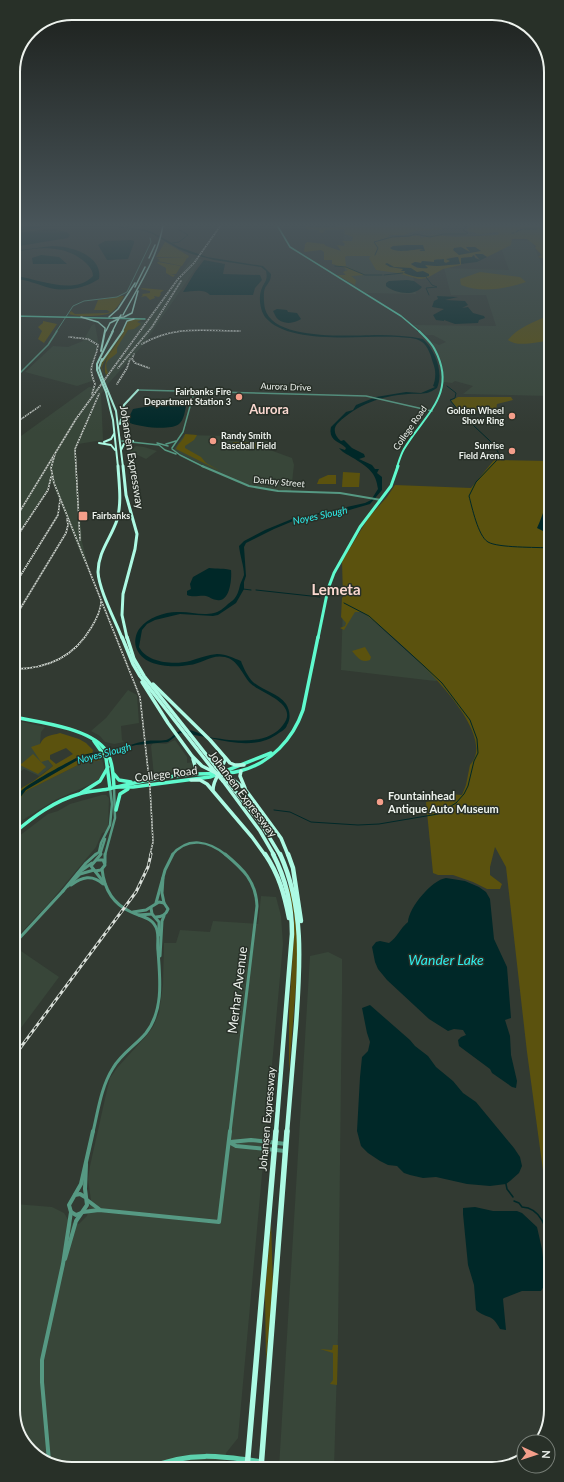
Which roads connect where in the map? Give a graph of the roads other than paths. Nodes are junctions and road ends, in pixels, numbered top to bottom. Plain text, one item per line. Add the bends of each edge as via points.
1 (122, 294) edge
2 (128, 294) edge
3 (132, 294) edge
4 (134, 294) edge
5 (138, 294) edge
6 (366, 294) edge
7 (117, 310) junction
8 (133, 312) junction
9 (20, 316) edge
10 (20, 316) edge
11 (57, 317) junction
12 (65, 317) junction
13 (72, 317) junction
14 (109, 317) junction
15 (137, 317) junction
16 (80, 318) junction
17 (113, 318) joint
18 (121, 318) junction
19 (127, 318) junction
20 (134, 319) junction
21 (64, 320) junction
22 (124, 327) junction
23 (105, 334) junction
24 (98, 362) junction
25 (100, 365) junction
26 (20, 373) edge
27 (101, 379) junction
28 (106, 390) junction
29 (138, 390) joint
30 (194, 392) junction
31 (364, 393) dead end
32 (351, 395) junction
33 (369, 396) junction
34 (353, 398) dead end
35 (432, 411) junction
36 (114, 433) junction
37 (119, 435) junction
38 (179, 438) junction
39 (115, 441) junction
40 (120, 441) junction
41 (133, 441) junction
42 (176, 441) junction
43 (103, 442) dead end
44 (99, 443) dead end
45 (161, 444) junction
46 (168, 446) junction
47 (163, 448) junction
48 (172, 449) junction
49 (116, 451) junction
50 (121, 451) junction
51 (167, 451) junction
52 (180, 455) junction
53 (382, 500) junction
54 (133, 664) junction
55 (144, 676) junction
56 (20, 718) edge
57 (272, 753) junction
58 (192, 756) junction
59 (107, 757) junction
60 (224, 757) junction
61 (244, 765) junction
62 (108, 766) junction
63 (241, 771) junction
64 (113, 772) junction
65 (194, 774) junction
66 (218, 774) junction
67 (192, 780) junction
68 (138, 782) junction
69 (113, 787) junction
70 (133, 787) junction
71 (245, 789) junction
72 (213, 790) junction
73 (78, 794) junction
74 (116, 810) junction
75 (20, 828) edge
76 (106, 836) junction
77 (96, 860) junction
78 (92, 863) junction
79 (105, 863) junction
80 (102, 869) junction
81 (94, 871) junction
82 (75, 876) junction
83 (163, 877) junction
84 (108, 889) junction
85 (63, 891) junction
86 (156, 903) junction
87 (164, 903) junction
88 (152, 907) junction
89 (130, 911) junction
90 (152, 914) junction
91 (136, 915) junction
92 (164, 916) junction
93 (156, 917) junction
94 (292, 931) junction
95 (159, 937) junction
96 (20, 938) edge
97 (301, 946) junction
98 (160, 956) junction
99 (229, 1142) junction
100 (275, 1142) junction
101 (286, 1144) junction
102 (275, 1150) junction
103 (286, 1151) junction
104 (86, 1162) junction
105 (74, 1196) junction
106 (87, 1200) junction
107 (99, 1210) junction
108 (71, 1212) junction
109 (83, 1212) junction
110 (63, 1264) junction
111 (49, 1456) edge
112 (248, 1460) junction
113 (164, 1462) edge
114 (254, 1462) edge
115 (262, 1462) edge

1 - 12 street via 78,303 72,306
2 - 7 highway
3 - 18 highway
4 - 18 highway
5 - 8 highway
6 - 35 main road, College Road via 406,319 428,339 439,357 443,375 441,392
7 - 14 highway
7 - 18 highway via 116,314
8 - 15 highway via 133,316
8 - 18 highway
9 - 12 main road
10 - 11 main road
11 - 12 main road
11 - 21 main road
12 - 13 main road
12 - 14 main road
12 - 21 street
13 - 16 main road
13 - 21 main road
14 - 18 main road
15 - 19 main road
15 - 20 main road via 146,318
16 - 17 main road
16 - 23 highway via 102,324
17 - 18 highway
18 - 19 highway
18 - 22 highway via 125,322
18 - 23 highway via 110,323
18 - 24 highway
18 - 25 highway
19 - 20 main road
20 - 22 highway via 127,321
21 - 26 street via 46,347
22 - 25 highway
23 - 24 highway
24 - 27 highway, Johansen Expressway via 97,368
25 - 27 highway, Johansen Expressway
27 - 28 highway, Johansen Expressway, bridge
28 - 36 highway, Johansen Expressway
28 - 37 highway, Johansen Expressway via 115,408
29 - 30 street, Aurora Drive
29 - 37 highway via 122,408
30 - 32 street, Aurora Drive
30 - 38 street
31 - 33 street
32 - 33 street, Aurora Drive
32 - 34 street
33 - 35 street, Aurora Drive
35 - 53 main road, College Road via 403,450 393,482
36 - 39 highway, Johansen Expressway
36 - 43 highway via 111,439
37 - 40 highway, Johansen Expressway
38 - 42 street
38 - 48 street
39 - 40 street
39 - 49 highway, Johansen Expressway
40 - 41 street
40 - 45 street via 142,440
40 - 50 highway, Johansen Expressway
41 - 47 street via 159,445
41 - 50 highway via 124,444
42 - 45 street
42 - 46 street
44 - 49 highway via 111,445
45 - 46 street
46 - 47 street
46 - 48 street, Danby Street
47 - 51 street, Danby Street
48 - 51 street
48 - 52 street, Danby Street
49 - 54 highway, Johansen Expressway via 120,512 101,553 98,575
50 - 55 highway, Johansen Expressway via 126,495 137,534 123,594 123,618 129,646
51 - 52 street, Danby Street
52 - 53 street, Danby Street via 236,482 253,487 340,493
53 - 57 main road, College Road via 360,527 334,573 328,589 301,718 291,736
54 - 58 highway via 153,701
54 - 94 highway, Johansen Expressway, bridge via 152,692 256,824 277,859 289,898
55 - 60 highway
55 - 97 highway, Johansen Expressway, bridge via 267,833 287,870 297,905
56 - 59 main road via 75,732 94,741
57 - 61 main road, College Road
57 - 63 main road, College Road via 265,760
58 - 65 highway via 196,768
58 - 66 highway via 202,766
59 - 62 main road
59 - 64 main road
60 - 61 highway via 232,764
60 - 66 highway via 224,766
61 - 66 main road, College Road
62 - 69 main road
62 - 73 main road via 100,782
63 - 66 main road, College Road
63 - 71 highway via 240,776
64 - 68 main road via 121,781
64 - 69 main road
65 - 66 main road, College Road
65 - 68 main road, College Road
66 - 67 main road, College Road
66 - 71 highway via 234,780
66 - 72 highway via 213,783
67 - 70 main road, College Road
67 - 72 highway via 206,782
68 - 69 main road, College Road
69 - 70 main road, College Road
69 - 73 main road, College Road
69 - 74 street
69 - 76 street via 112,817
70 - 74 main road via 120,794
71 - 97 highway via 275,830 288,854 295,877 300,911
72 - 94 highway via 276,871 286,898
73 - 75 main road, College Road via 48,808
74 - 79 street via 106,844
76 - 77 street
76 - 82 street via 97,855
77 - 78 street
77 - 79 street
78 - 81 street
78 - 82 street
79 - 80 street
80 - 81 street
80 - 84 street
81 - 84 street
81 - 85 street via 80,874
82 - 85 street
83 - 86 street, Merhar Avenue
83 - 87 street, Merhar Avenue
83 - 99 street, Merhar Avenue via 172,856 179,849 191,843 208,843 220,849 243,871 252,882 255,892 257,909
84 - 85 street via 96,878 86,877
84 - 89 street via 115,902
85 - 96 street
86 - 87 street
86 - 88 street
87 - 92 street via 168,909
88 - 89 street via 142,912
88 - 90 street
89 - 91 street
90 - 91 street
90 - 93 street
91 - 95 street via 152,921
92 - 93 street
92 - 98 street
93 - 95 street via 159,922
94 - 100 highway, Johansen Expressway
95 - 98 street
97 - 101 highway, Johansen Expressway
98 - 104 street via 160,986 152,1022 148,1031 110,1071
99 - 100 street
99 - 102 street via 236,1146
99 - 107 street, Merhar Avenue via 219,1222
100 - 101 street
100 - 102 highway, Johansen Expressway
101 - 103 highway, Johansen Expressway
102 - 103 street
102 - 112 highway, Johansen Expressway
103 - 115 highway, Johansen Expressway
104 - 105 street via 81,1184
104 - 106 street
105 - 106 street via 80,1194
105 - 108 street via 69,1205
106 - 107 street
106 - 109 street
107 - 109 street
108 - 109 street via 76,1215
108 - 110 street
109 - 110 street via 76,1221
110 - 111 street via 42,1360
112 - 113 main road via 209,1455 184,1456
112 - 114 main road

